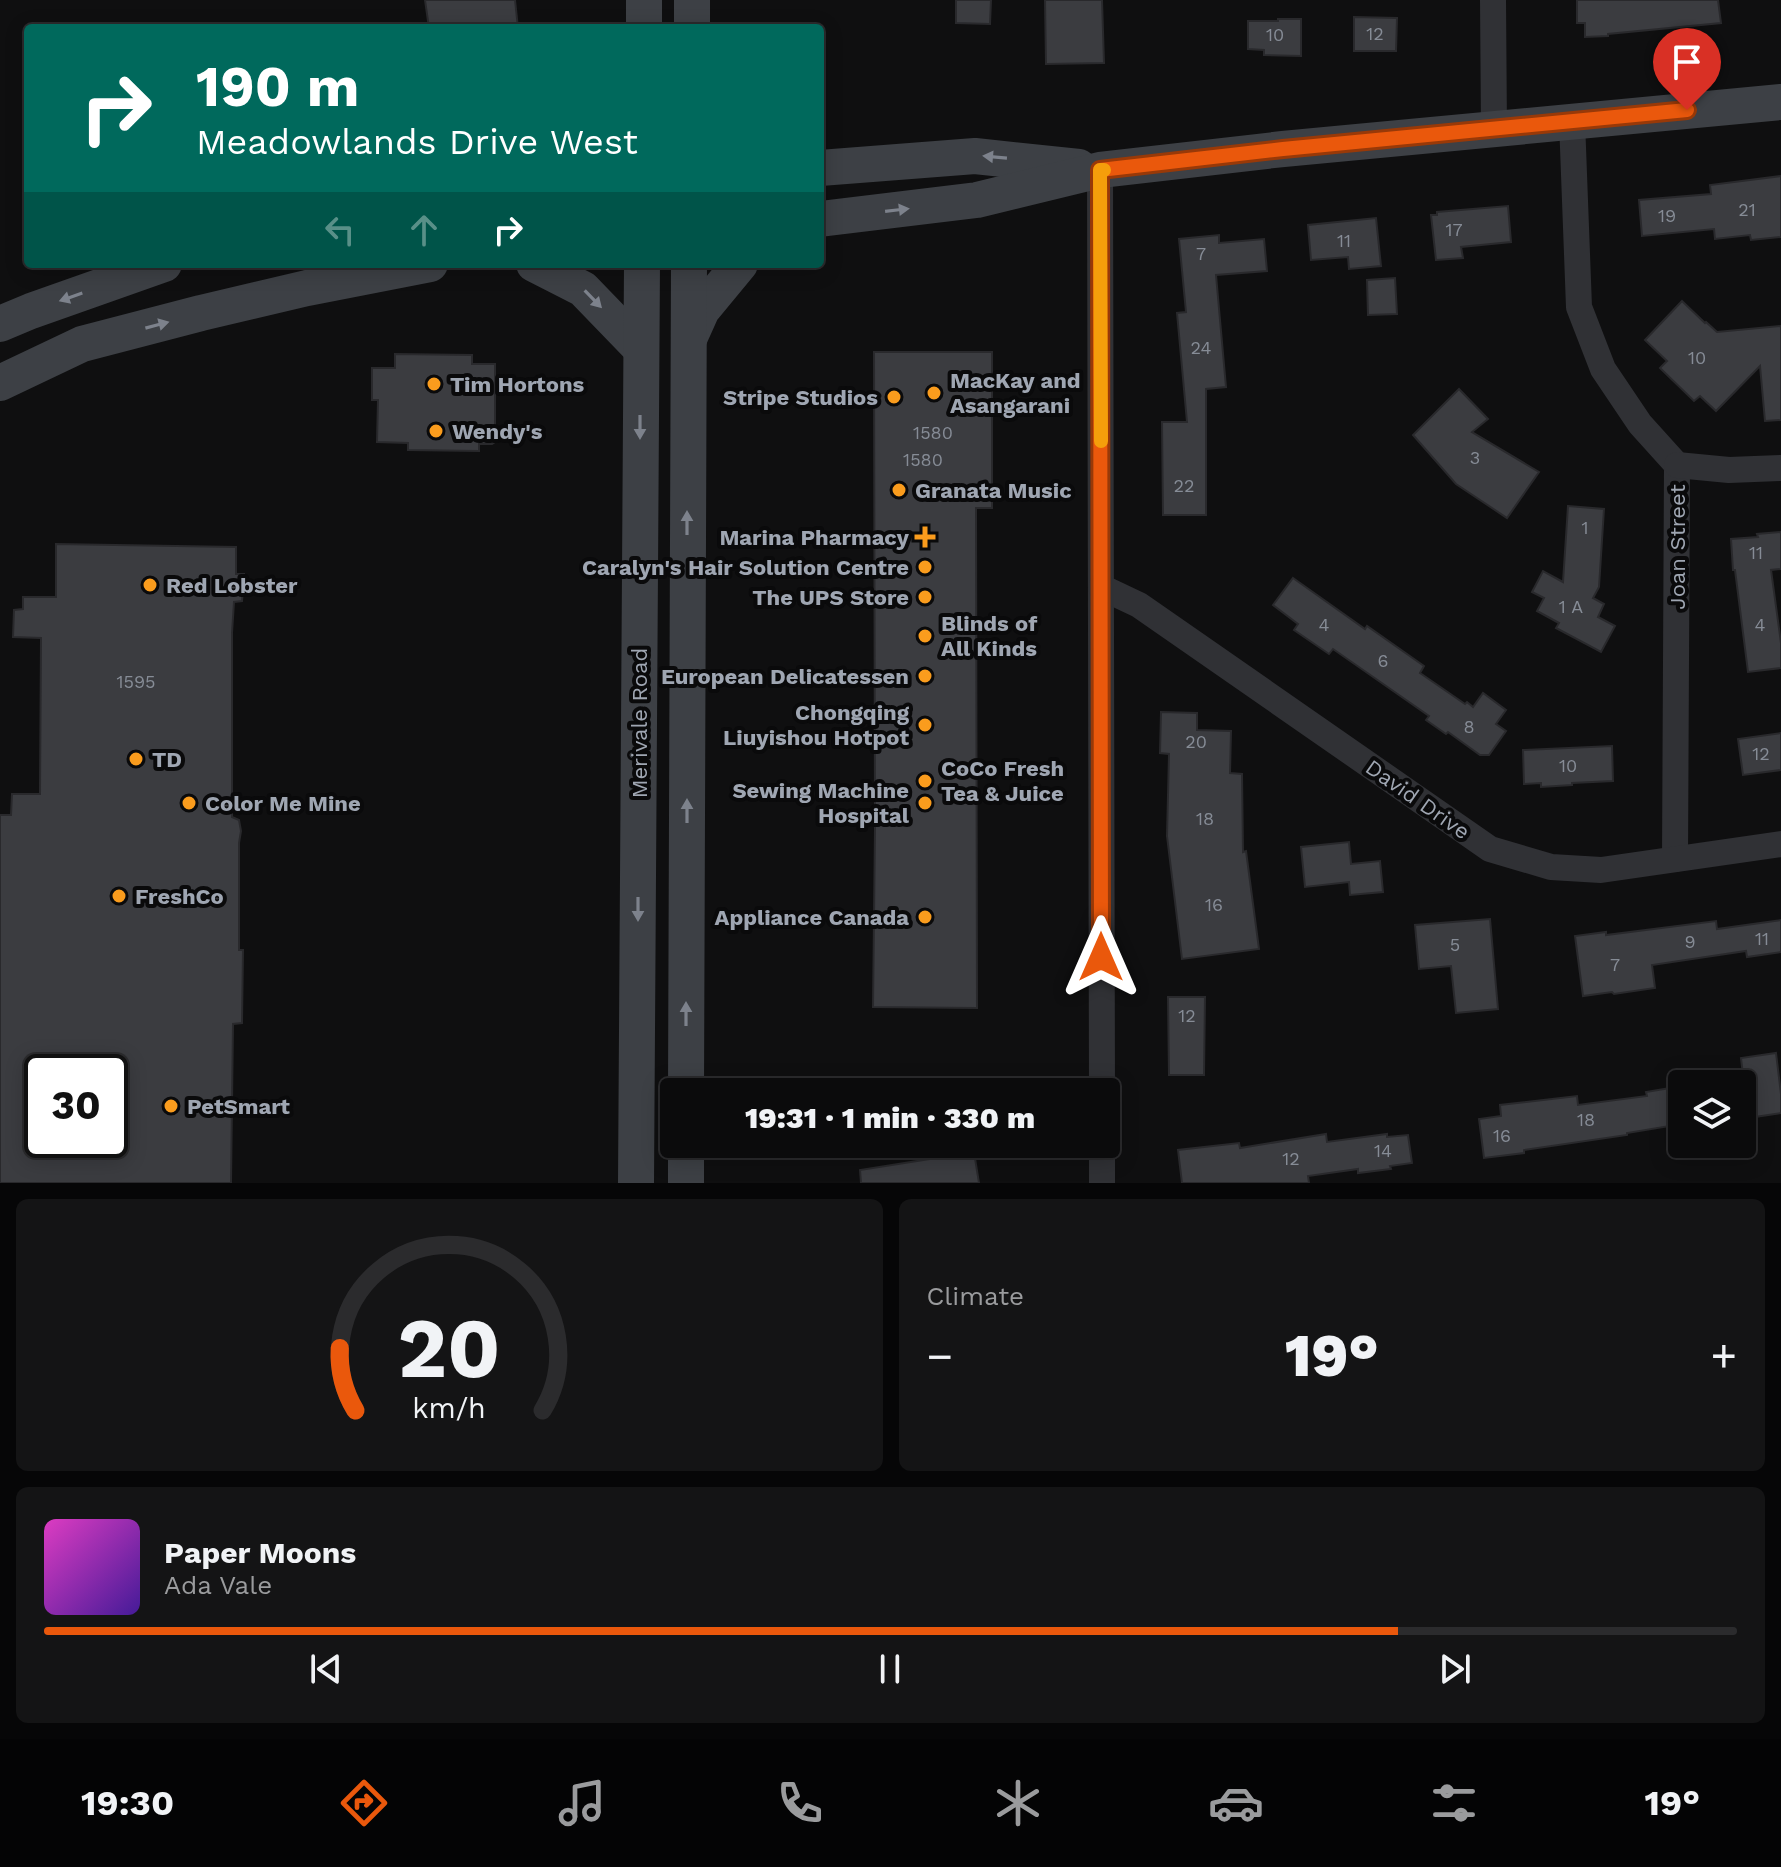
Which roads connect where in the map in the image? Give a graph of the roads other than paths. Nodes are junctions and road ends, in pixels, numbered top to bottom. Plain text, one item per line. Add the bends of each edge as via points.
1 (644, 0) edge
2 (692, 0) edge
3 (1493, 0) edge
4 (644, 24) edge
5 (692, 24) edge
6 (1781, 102) edge
7 (1572, 121) junction
8 (1494, 129) junction
9 (824, 168) edge
10 (1100, 170) junction
11 (824, 219) edge
12 (153, 268) edge
13 (410, 268) edge
14 (542, 268) edge
15 (642, 268) edge
16 (689, 268) edge
17 (737, 268) edge
18 (0, 324) edge
19 (687, 344) junction
20 (641, 349) junction
21 (0, 383) edge
22 (1677, 465) junction
23 (1781, 468) edge
24 (1101, 587) junction
25 (1781, 844) edge
26 (1675, 859) junction
27 (686, 1078) edge
28 (1102, 1078) edge
29 (686, 1158) edge
30 (1102, 1158) edge
31 (636, 1183) edge
32 (686, 1183) edge
33 (1102, 1183) edge

1 - 4 main road
2 - 5 main road
3 - 8 street
6 - 7 main road
7 - 8 main road
7 - 22 street, Joan Street via 1579,307 1603,369 1640,424
8 - 10 main road
10 -> 9 main road via 975,156
11 -> 10 main road via 977,200
10 - 24 street
12 -> 18 main road
21 -> 13 main road via 82,344
14 -> 20 main road via 583,289
15 - 20 main road, Merivale Road
16 - 19 main road
17 - 19 main road via 702,310
27 -> 19 main road
20 -> 31 main road, Merivale Road
22 - 23 street
22 - 26 street, Joan Street
24 - 26 street, David Drive via 1139,605 1490,849 1551,867 1601,870
24 - 28 street
25 - 26 street, David Drive
29 - 32 main road
30 - 33 street

